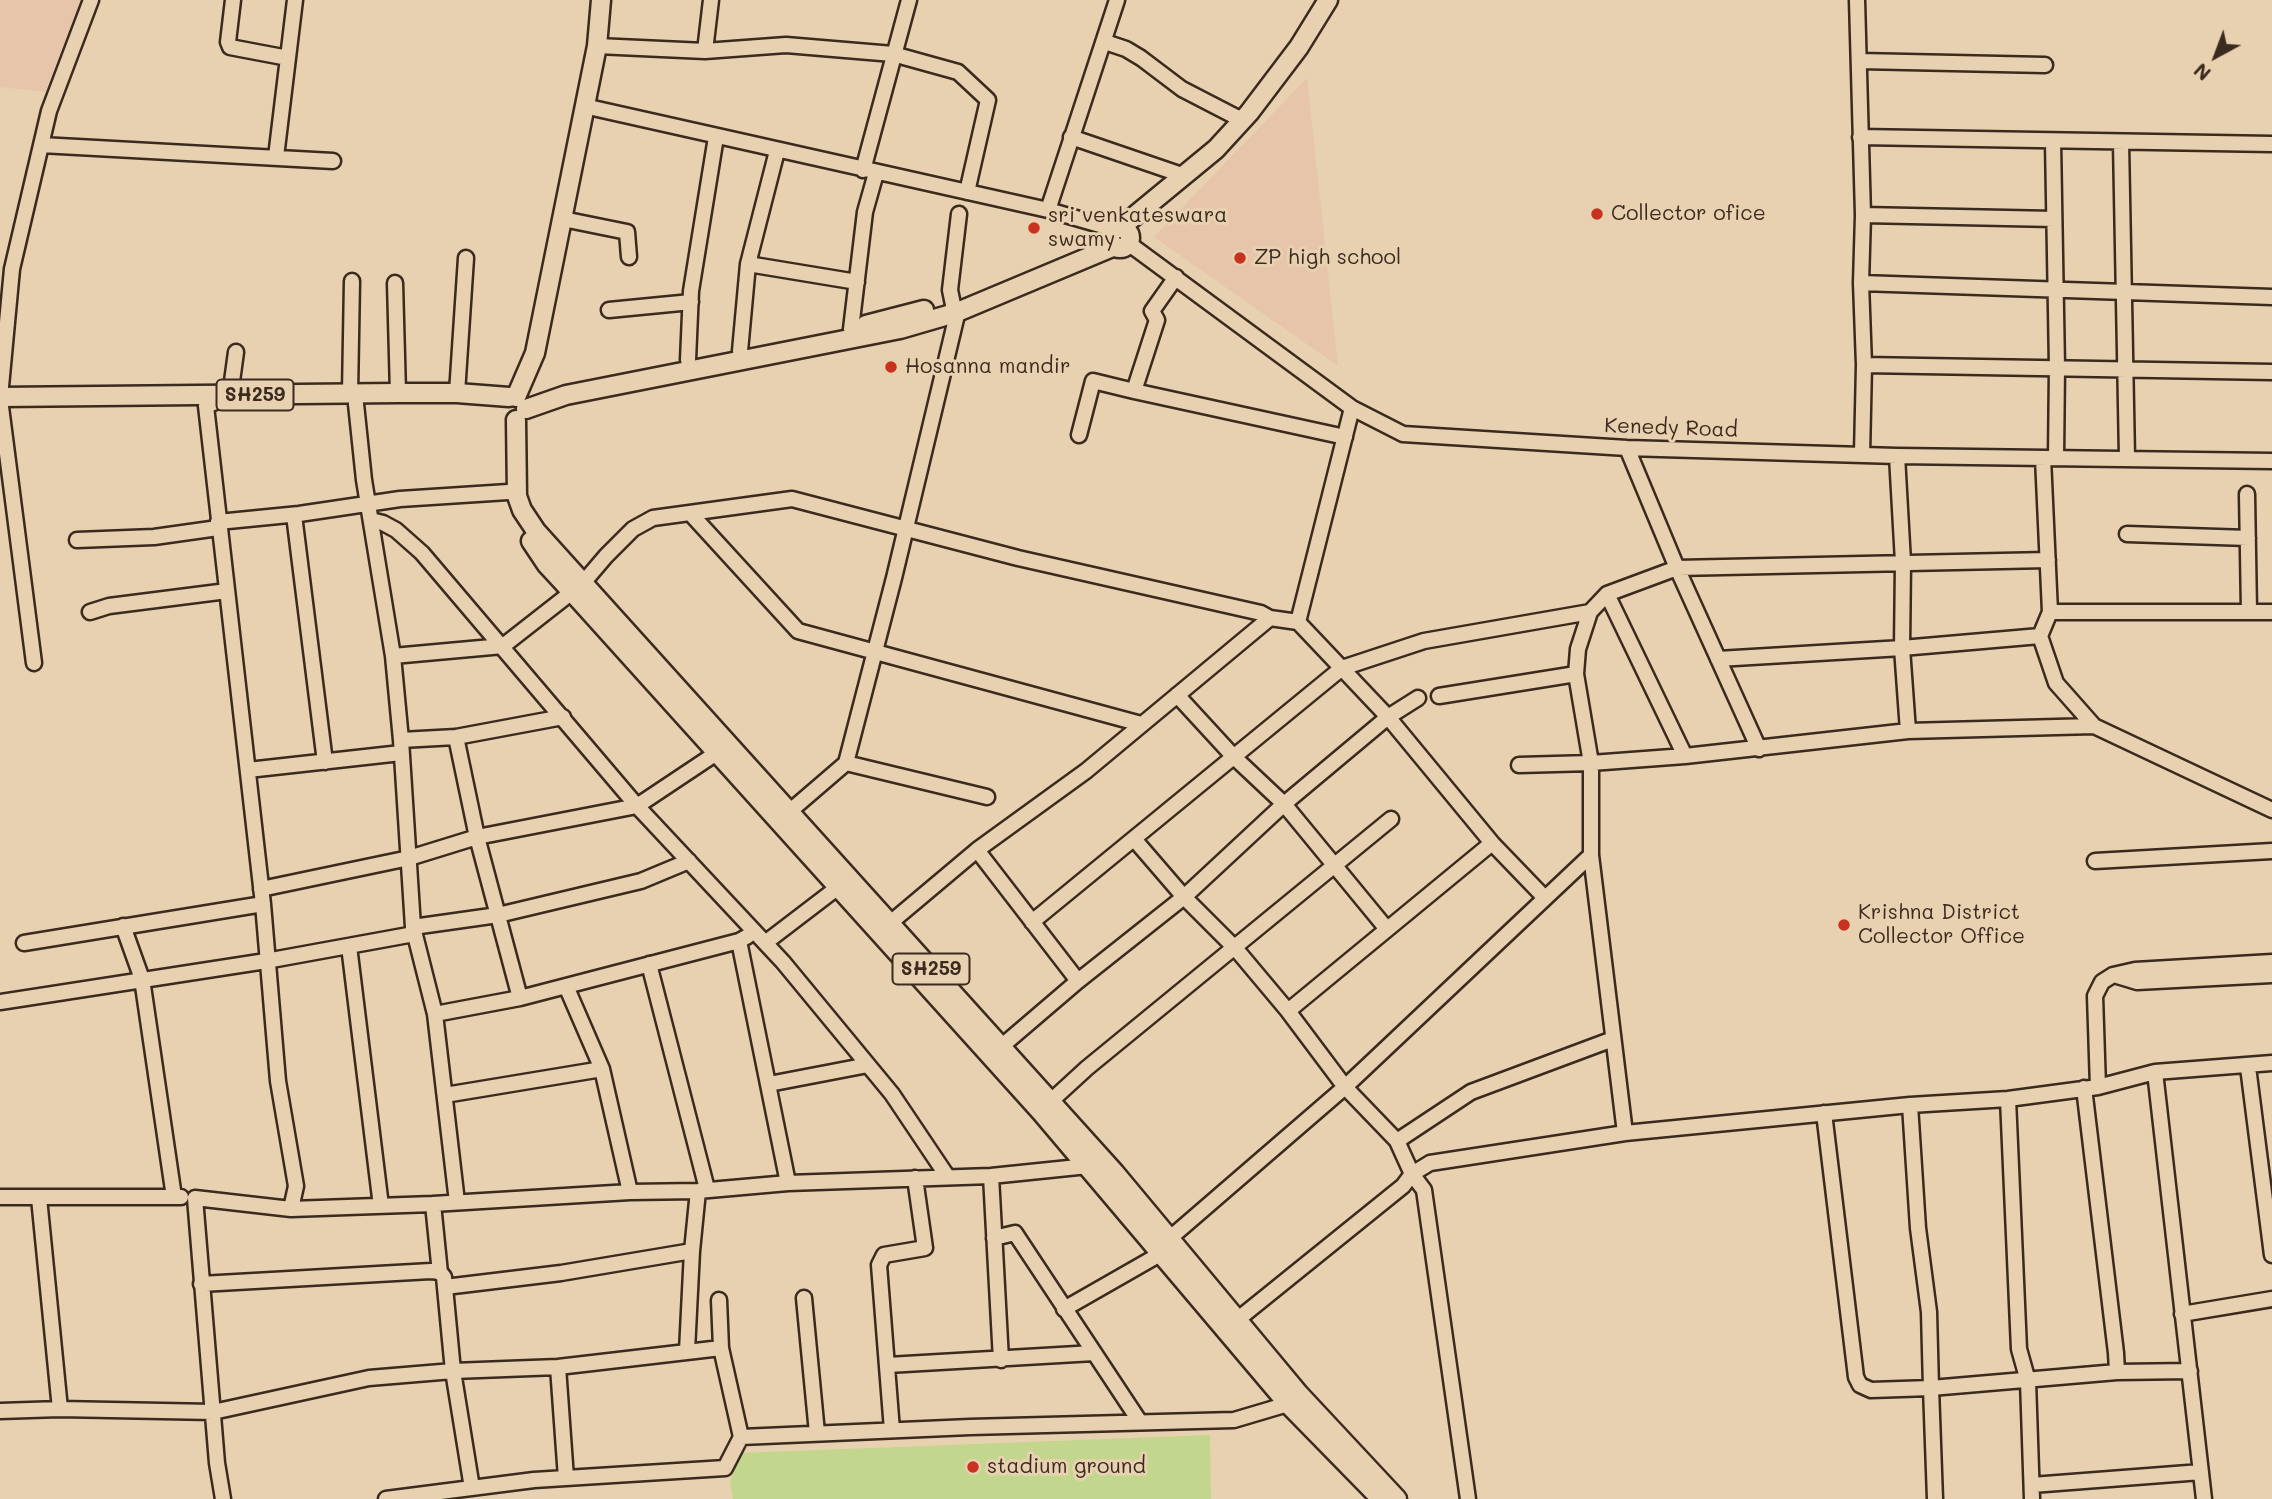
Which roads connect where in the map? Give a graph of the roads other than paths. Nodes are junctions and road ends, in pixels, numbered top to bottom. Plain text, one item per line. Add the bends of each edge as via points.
1 (91, 0) edge
2 (233, 0) edge
3 (295, 0) edge
4 (601, 0) edge
5 (712, 0) edge
6 (909, 0) edge
7 (1117, 0) edge
8 (1328, 0) edge
9 (1857, 0) edge
10 (1105, 42) junction
11 (597, 46) junction
12 (705, 51) junction
13 (893, 54) junction
14 (288, 58) junction
15 (1860, 61) junction
16 (2045, 65) dead end
17 (584, 106) junction
18 (1242, 120) junction
19 (716, 137) junction
20 (1071, 137) junction
21 (1860, 137) junction
22 (2053, 142) junction
23 (2121, 143) junction
24 (2272, 144) edge
25 (41, 145) junction
26 (777, 151) junction
27 (276, 158) junction
28 (333, 161) dead end
29 (870, 171) junction
30 (1185, 176) junction
31 (967, 192) junction
32 (1048, 210) junction
33 (959, 214) dead end
34 (1863, 215) junction
35 (563, 219) junction
36 (2054, 219) junction
37 (1118, 237) junction
38 (629, 257) dead end
39 (466, 258) dead end
40 (748, 264) junction
41 (1176, 277) junction
42 (352, 281) dead end
43 (396, 282) dead end
44 (857, 282) junction
45 (1861, 283) junction
46 (2056, 289) junction
47 (2124, 292) junction
48 (2272, 297) edge
49 (691, 302) junction
50 (953, 308) junction
51 (609, 310) dead end
52 (851, 329) junction
53 (740, 351) junction
54 (236, 352) dead end
55 (688, 360) junction
56 (1864, 365) junction
57 (2057, 367) junction
58 (2124, 370) junction
59 (2272, 372) edge
60 (1134, 391) junction
61 (398, 393) junction
62 (457, 393) junction
63 (230, 396) junction
64 (353, 399) junction
65 (0, 402) edge
66 (206, 406) junction
67 (515, 406) junction
68 (1352, 408) junction
69 (1079, 435) dead end
70 (1345, 438) junction
71 (1627, 448) junction
72 (1862, 454) junction
73 (1897, 456) junction
74 (2050, 458) junction
75 (2127, 458) junction
76 (2272, 461) edge
77 (508, 492) junction
78 (2247, 494) dead end
79 (368, 503) junction
80 (690, 513) junction
81 (293, 515) junction
82 (371, 520) junction
83 (218, 525) junction
84 (905, 529) junction
85 (2127, 534) dead end
86 (2248, 538) junction
87 (77, 540) dead end
88 (2048, 560) junction
89 (1903, 562) junction
90 (1677, 568) junction
91 (577, 588) junction
92 (227, 591) junction
93 (1607, 594) junction
94 (2249, 611) junction
95 (90, 612) dead end
96 (1590, 612) junction
97 (2050, 612) junction
98 (2272, 612) edge
99 (1270, 618) junction
100 (1298, 622) junction
101 (2040, 636) junction
102 (503, 646) junction
103 (1902, 649) junction
104 (873, 651) junction
105 (393, 656) junction
106 (1718, 659) junction
107 (34, 663) dead end
108 (1342, 668) junction
109 (1576, 674) junction
110 (1177, 695) junction
111 (1439, 696) dead end
112 (1418, 698) dead end
113 (563, 717) junction
114 (1388, 717) junction
115 (1141, 724) junction
116 (2094, 726) junction
117 (1908, 731) junction
118 (456, 737) junction
119 (401, 747) junction
120 (1759, 749) junction
121 (718, 752) junction
122 (1685, 756) junction
123 (1234, 757) junction
124 (325, 762) junction
125 (846, 763) junction
126 (1591, 764) junction
127 (1519, 765) dead end
128 (248, 770) junction
129 (987, 797) dead end
130 (1284, 804) junction
131 (637, 806) junction
132 (2272, 810) edge
133 (789, 812) junction
134 (1391, 819) dead end
135 (477, 837) junction
136 (1134, 839) junction
137 (1492, 843) junction
138 (977, 850) junction
139 (2272, 851) edge
140 (1591, 855) junction
141 (409, 858) junction
142 (2095, 861) dead end
143 (689, 862) junction
144 (1335, 866) junction
145 (261, 888) junction
146 (837, 888) junction
147 (1184, 897) junction
148 (1544, 897) junction
149 (263, 904) junction
150 (498, 915) junction
151 (1032, 922) junction
152 (889, 924) junction
153 (123, 926) junction
154 (1386, 928) junction
155 (414, 931) junction
156 (755, 932) junction
157 (739, 941) junction
158 (24, 943) dead end
159 (765, 943) junction
160 (349, 946) junction
161 (1236, 948) junction
162 (266, 961) junction
163 (2272, 962) edge
164 (649, 964) junction
165 (2113, 975) junction
166 (2272, 975) edge
167 (142, 979) junction
168 (1078, 981) junction
169 (566, 986) junction
170 (520, 998) junction
171 (0, 1002) edge
172 (1288, 1011) junction
173 (435, 1014) junction
174 (1613, 1039) junction
175 (994, 1049) junction
176 (2272, 1063) edge
177 (868, 1065) junction
178 (2248, 1067) junction
179 (602, 1069) junction
180 (2155, 1072) junction
181 (769, 1084) junction
182 (1345, 1087) junction
183 (2091, 1087) junction
184 (445, 1095) junction
185 (2008, 1099) junction
186 (1051, 1101) junction
187 (1910, 1105) junction
188 (1824, 1113) junction
189 (1625, 1133) junction
190 (1397, 1141) junction
191 (1094, 1162) junction
192 (1412, 1174) junction
193 (947, 1176) junction
194 (991, 1176) junction
195 (915, 1178) junction
196 (789, 1183) junction
197 (702, 1190) junction
198 (630, 1192) junction
199 (0, 1197) edge
200 (174, 1197) junction
201 (40, 1198) junction
202 (195, 1198) junction
203 (457, 1202) junction
204 (433, 1204) junction
205 (381, 1206) junction
206 (292, 1209) junction
207 (994, 1238) junction
208 (1165, 1246) junction
209 (692, 1251) junction
210 (2272, 1255) edge
211 (440, 1273) junction
212 (201, 1284) junction
213 (445, 1287) junction
214 (804, 1298) dead end
215 (2272, 1299) edge
216 (719, 1300) dead end
217 (1064, 1309) junction
218 (2182, 1314) junction
219 (1237, 1320) junction
220 (721, 1349) junction
221 (687, 1351) junction
222 (1094, 1353) junction
223 (1002, 1360) junction
224 (888, 1365) junction
225 (558, 1367) junction
226 (453, 1371) junction
227 (2190, 1371) junction
228 (2117, 1372) junction
229 (2028, 1381) junction
230 (1931, 1388) junction
231 (1288, 1404) junction
232 (60, 1409) junction
233 (0, 1411) edge
234 (213, 1412) junction
235 (1140, 1422) junction
236 (892, 1430) junction
237 (817, 1433) junction
238 (741, 1437) junction
239 (2202, 1472) junction
240 (566, 1478) junction
241 (516, 1483) junction
242 (472, 1488) junction
243 (2032, 1492) edge
244 (223, 1499) edge
245 (386, 1499) edge
246 (517, 1499) edge
247 (1381, 1499) edge
248 (1397, 1499) edge
249 (1468, 1499) edge
250 (1935, 1499) edge
251 (2204, 1499) edge

1 - 25 street via 49,111
2 - 14 street via 230,47
3 - 14 street
4 - 11 main road
5 - 12 street
6 - 13 street
7 - 10 street
8 - 18 main road via 1299,47
9 - 15 street
10 - 18 street via 1126,49 1182,89
10 - 20 street
11 - 12 street
11 - 17 main road
12 - 13 street via 786,45
13 - 29 street
13 - 31 street via 958,72 988,100
14 - 27 street
15 - 16 street
15 - 21 street
17 - 19 street, Kenedy Road
17 - 35 main road
18 - 30 main road
19 - 26 street, Kenedy Road
19 - 49 street
20 - 30 street
20 - 32 street
21 - 22 street
21 - 34 street
22 - 23 street
22 - 36 street
23 - 24 street
23 - 47 street
25 - 27 street
25 - 65 street via 12,269
26 - 29 street, Kenedy Road
26 - 40 street
27 - 28 street
29 - 31 street, Kenedy Road
29 - 44 street
30 - 37 main road
31 - 32 street, Kenedy Road
32 - 37 street, Kenedy Road
33 - 50 street via 950,290
34 - 36 street
34 - 45 street
35 - 38 street via 608,223 627,232
35 - 67 main road via 535,353
36 - 46 street
37 - 41 street, Kenedy Road
37 - 50 main road
39 - 62 street
40 - 44 street
40 - 53 street
41 - 60 street via 1152,311 1157,320
41 - 68 street, Kenedy Road
42 - 64 street
43 - 61 street
44 - 52 street
45 - 46 street
45 - 56 street
46 - 47 street
46 - 57 street
47 - 48 street
47 - 58 street
49 - 51 street
49 - 55 street
50 - 52 main road
50 - 67 main road via 900,329 851,340
50 - 84 street via 956,319
52 - 53 main road
53 - 55 main road
54 - 63 street
55 - 67 main road via 562,385
56 - 57 street
56 - 72 street
57 - 58 street
57 - 74 street
58 - 59 street
58 - 75 street
60 - 69 street via 1093,381
60 - 70 street
61 - 62 main road, SH259
61 - 64 main road, SH259
62 - 67 main road, SH259
63 - 64 main road, SH259
63 - 65 main road, SH259
63 - 66 street
64 - 66 main road, SH259
64 - 67 main road, SH259
64 - 79 street
65 - 66 main road, SH259
65 - 107 street
66 - 83 street
67 - 77 main road, SH259
67 - 91 main road, SH259 via 519,503
68 - 70 street
68 - 71 street, Kenedy Road via 1403,434
70 - 100 street
71 - 72 street, Kenedy Road
71 - 90 street
72 - 73 street, Kenedy Road
73 - 74 street, Kenedy Road
73 - 89 street
74 - 75 street, Kenedy Road
74 - 88 street
75 - 76 street, Kenedy Road
77 - 79 street
77 - 91 main road, SH259 via 511,510 547,565
78 - 86 street
79 - 81 street
79 - 82 street
80 - 84 street via 792,499
80 - 91 street via 653,518 633,529
80 - 104 street via 798,631
81 - 83 street
81 - 124 street
82 - 102 street via 396,530 413,544
82 - 105 street
83 - 87 street via 154,537
83 - 92 street
84 - 99 street
84 - 104 street
85 - 86 street
86 - 94 street
88 - 89 street
88 - 97 street
89 - 90 street
89 - 103 street
90 - 93 street
90 - 106 street
91 - 102 street
91 - 121 main road, SH259
91 - 133 main road, SH259
92 - 95 street
92 - 128 street
93 - 96 street
93 - 122 street
94 - 97 street
94 - 98 street
96 - 108 street via 1424,641
96 - 109 street via 1578,649
97 - 101 street
99 - 100 street
99 - 110 street
100 - 108 street
101 - 103 street
101 - 116 street via 2056,683
102 - 105 street
102 - 113 street
103 - 106 street
103 - 117 street
104 - 115 street
104 - 125 street
105 - 119 street
106 - 120 street
108 - 114 street
108 - 123 street
109 - 111 street
109 - 126 street
110 - 115 street
110 - 123 street
112 - 114 street
113 - 118 street
113 - 131 street
114 - 130 street
114 - 137 street
115 - 138 street via 1087,771
116 - 117 street
116 - 132 street
117 - 120 street
118 - 119 street
118 - 135 street
119 - 124 street
119 - 141 street
120 - 122 street
121 - 131 street
121 - 146 main road, SH259
122 - 126 street
123 - 130 street
123 - 136 street
124 - 128 street
125 - 129 street
125 - 133 street
126 - 127 street
126 - 140 street
128 - 145 street
130 - 144 street
130 - 147 street
131 - 135 street
131 - 143 street
133 - 152 main road, SH259
134 - 144 street
135 - 141 street
135 - 150 street
136 - 147 street
136 - 151 street
137 - 148 street
137 - 154 street
138 - 151 street
138 - 152 street
139 - 142 street
140 - 148 street
140 - 174 street
141 - 145 street
141 - 155 street
143 - 150 street via 641,881
143 - 156 street
144 - 154 street
144 - 161 street
145 - 149 street
146 - 159 street
146 - 175 main road, SH259
147 - 161 street
147 - 168 street
148 - 182 street
149 - 153 street
149 - 162 street
150 - 155 street
150 - 170 street
151 - 168 street
152 - 175 main road, SH259
153 - 158 street
153 - 167 street
154 - 172 street
155 - 160 street
155 - 173 street
156 - 157 street
156 - 159 street
157 - 164 street
157 - 181 street
159 - 177 street
160 - 162 street
160 - 205 street
161 - 172 street
161 - 186 street
162 - 167 street
162 - 206 street via 278,1081 296,1186
163 - 165 street
164 - 169 street
164 - 197 street
165 - 166 street via 2137,982
165 - 183 street via 2102,982 2095,996
167 - 171 street
167 - 200 street
168 - 175 street
169 - 170 street
169 - 179 street
170 - 173 street
172 - 182 street
173 - 184 street
174 - 189 street
174 - 190 street via 1471,1092
175 - 186 main road, SH259
175 - 191 main road, SH259
176 - 178 street
177 - 181 street
177 - 193 street
178 - 180 street
178 - 210 street
179 - 184 street
179 - 198 street
180 - 183 street
180 - 218 street
181 - 196 street
182 - 190 street
182 - 208 street
183 - 185 street
183 - 228 street
184 - 203 street
185 - 187 street
185 - 229 street via 2020,1349
186 - 191 main road, SH259
187 - 188 street
187 - 230 street via 1929,1312
188 - 189 street
188 - 230 street via 1856,1377 1871,1390
189 - 192 street via 1430,1163
190 - 192 street
191 - 194 street
191 - 208 main road, SH259
192 - 219 street
192 - 249 street via 1424,1191
193 - 194 street
193 - 195 street
194 - 207 street
195 - 196 street
195 - 224 street via 925,1248 884,1255 879,1265
196 - 197 street
197 - 198 street
197 - 209 street
198 - 203 street
199 - 201 street
200 - 201 street
200 - 202 street
201 - 232 street
202 - 206 street
202 - 212 street
203 - 204 street
204 - 205 street
204 - 211 street
205 - 206 street
207 - 217 street via 1015,1233
207 - 223 street
208 - 217 street
208 - 219 main road, SH259
208 - 231 main road, SH259
209 - 213 street
209 - 221 street
211 - 212 street
211 - 213 street
212 - 234 street
213 - 226 street
214 - 237 street
215 - 218 street
216 - 220 street
217 - 222 street
218 - 227 street
219 - 248 main road, SH259
220 - 221 street
220 - 238 street
221 - 225 street
222 - 223 street
222 - 235 street
223 - 224 street
224 - 236 street
225 - 226 street
225 - 240 street
226 - 234 street via 369,1378
226 - 242 street
227 - 228 street
227 - 239 street
228 - 229 street
229 - 230 street
229 - 243 street
230 - 250 street
231 - 235 street via 1234,1420
231 - 247 main road, SH259
232 - 233 street
232 - 234 street
234 - 244 street
235 - 236 street
236 - 237 street
237 - 238 street
238 - 240 street via 725,1468
239 - 243 street
239 - 251 street
240 - 241 street
241 - 242 street
241 - 246 street
242 - 245 street

